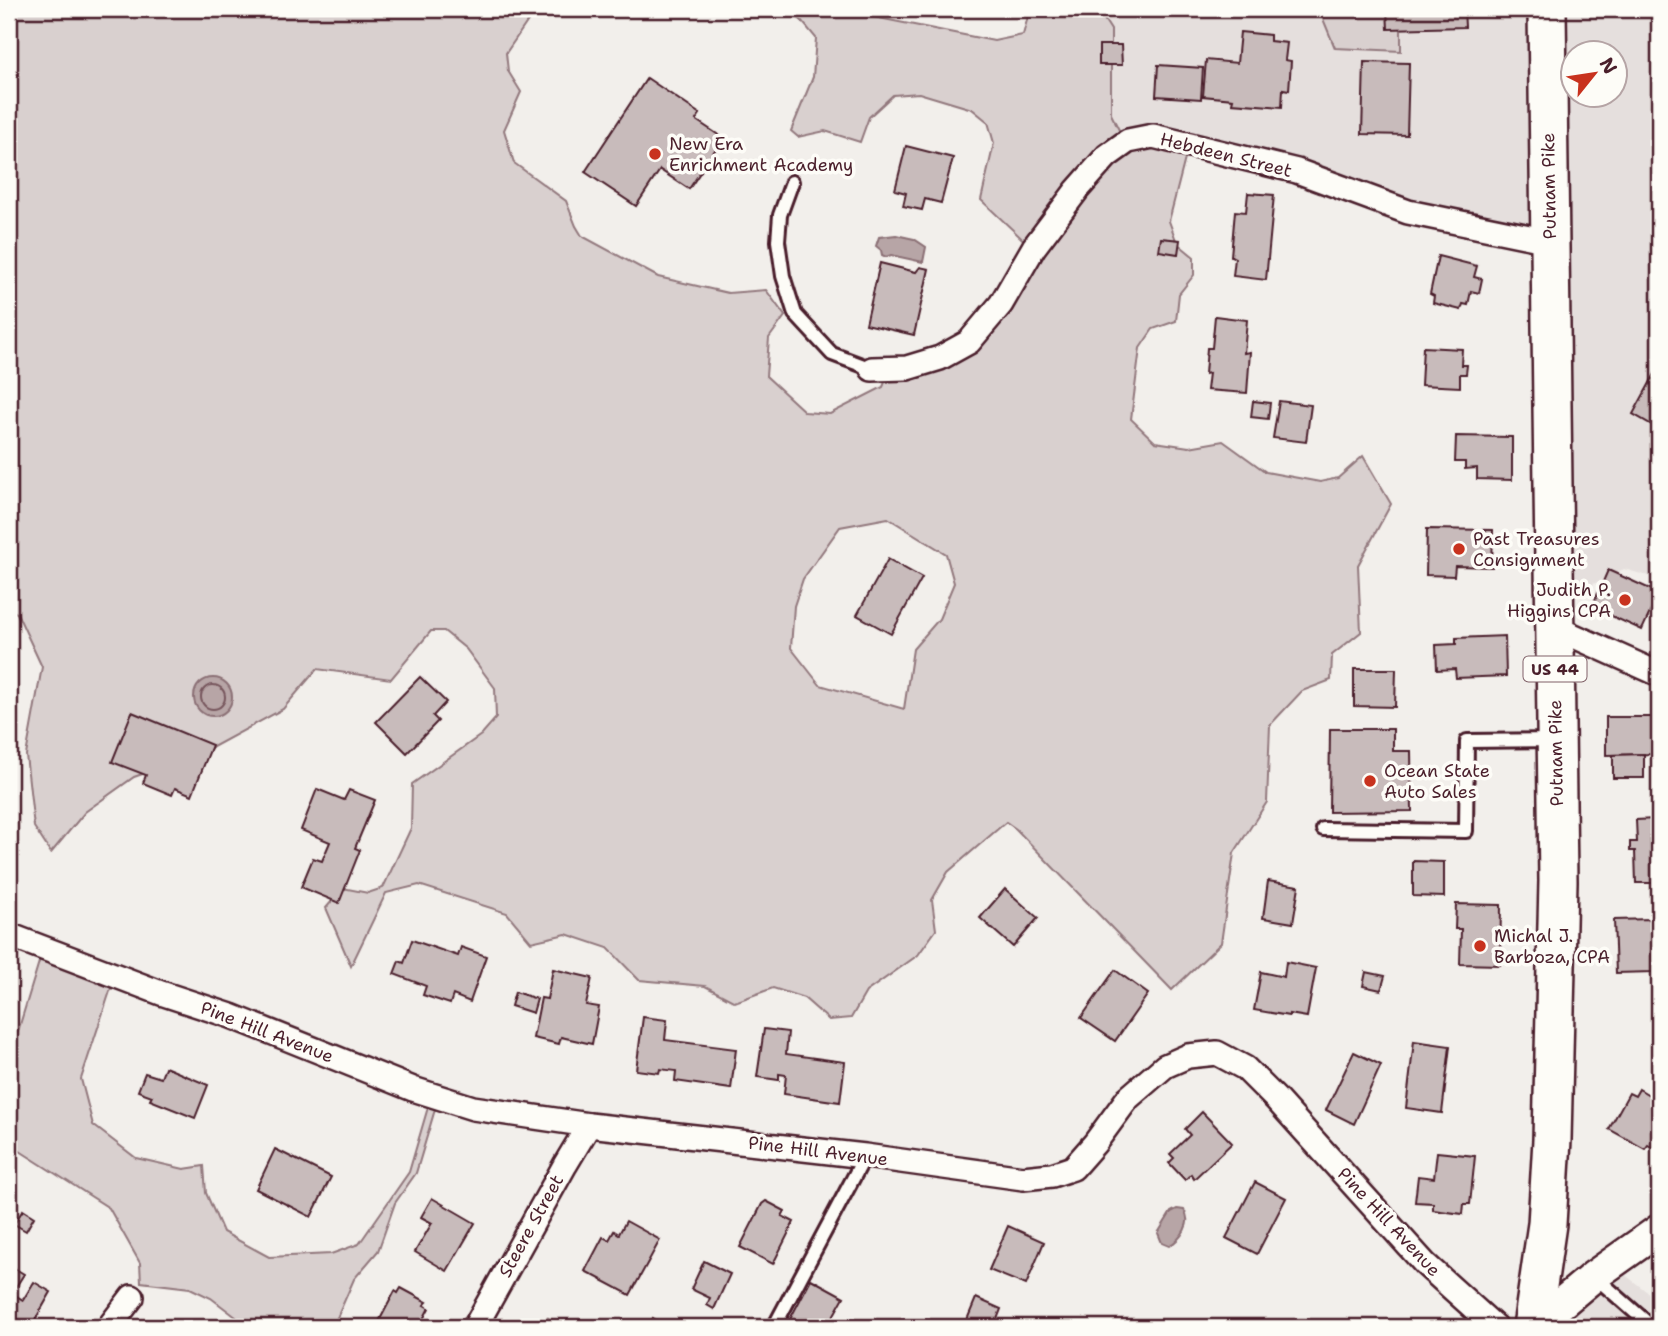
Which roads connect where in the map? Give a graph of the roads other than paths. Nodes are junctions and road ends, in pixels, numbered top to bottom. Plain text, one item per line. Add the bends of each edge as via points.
1 (1546, 9) edge
2 (792, 182) dead end
3 (1549, 241) junction
4 (872, 369) joint
5 (1554, 627) junction
6 (1659, 674) edge
7 (1556, 740) junction
8 (1324, 829) dead end
9 (9, 935) edge
10 (589, 1125) junction
11 (866, 1156) junction
12 (1659, 1230) edge
13 (1594, 1276) junction
14 (132, 1297) dead end
15 (109, 1327) edge
16 (475, 1327) edge
17 (774, 1327) edge
18 (1496, 1327) edge
19 (1532, 1327) edge
20 (1652, 1327) edge

1 - 3 main road, Putnam Pike / US 44
2 - 4 lane via 780,215 778,241 795,314 832,354
3 - 4 street, Hebdeen Street via 1408,212 1297,171 1153,136 1128,141 1107,156 1034,247 1001,304 969,342 940,358 907,368
3 - 5 main road, Putnam Pike / US 44
5 - 6 street
5 - 7 main road, Putnam Pike / US 44
7 - 8 lane via 1467,741 1466,831
7 - 19 main road, Putnam Pike / US 44 via 1552,1140 1547,1224
9 - 10 street, Pine Hill Avenue via 441,1099 472,1108
10 - 11 street, Pine Hill Avenue
10 - 16 street, Steere Street
11 - 17 lane
11 - 18 street, Pine Hill Avenue via 1023,1178 1052,1175 1073,1168 1128,1098 1165,1066 1188,1056 1217,1053 1245,1068 1425,1264
12 - 13 street
13 - 19 street
13 - 20 lane
14 - 15 street

